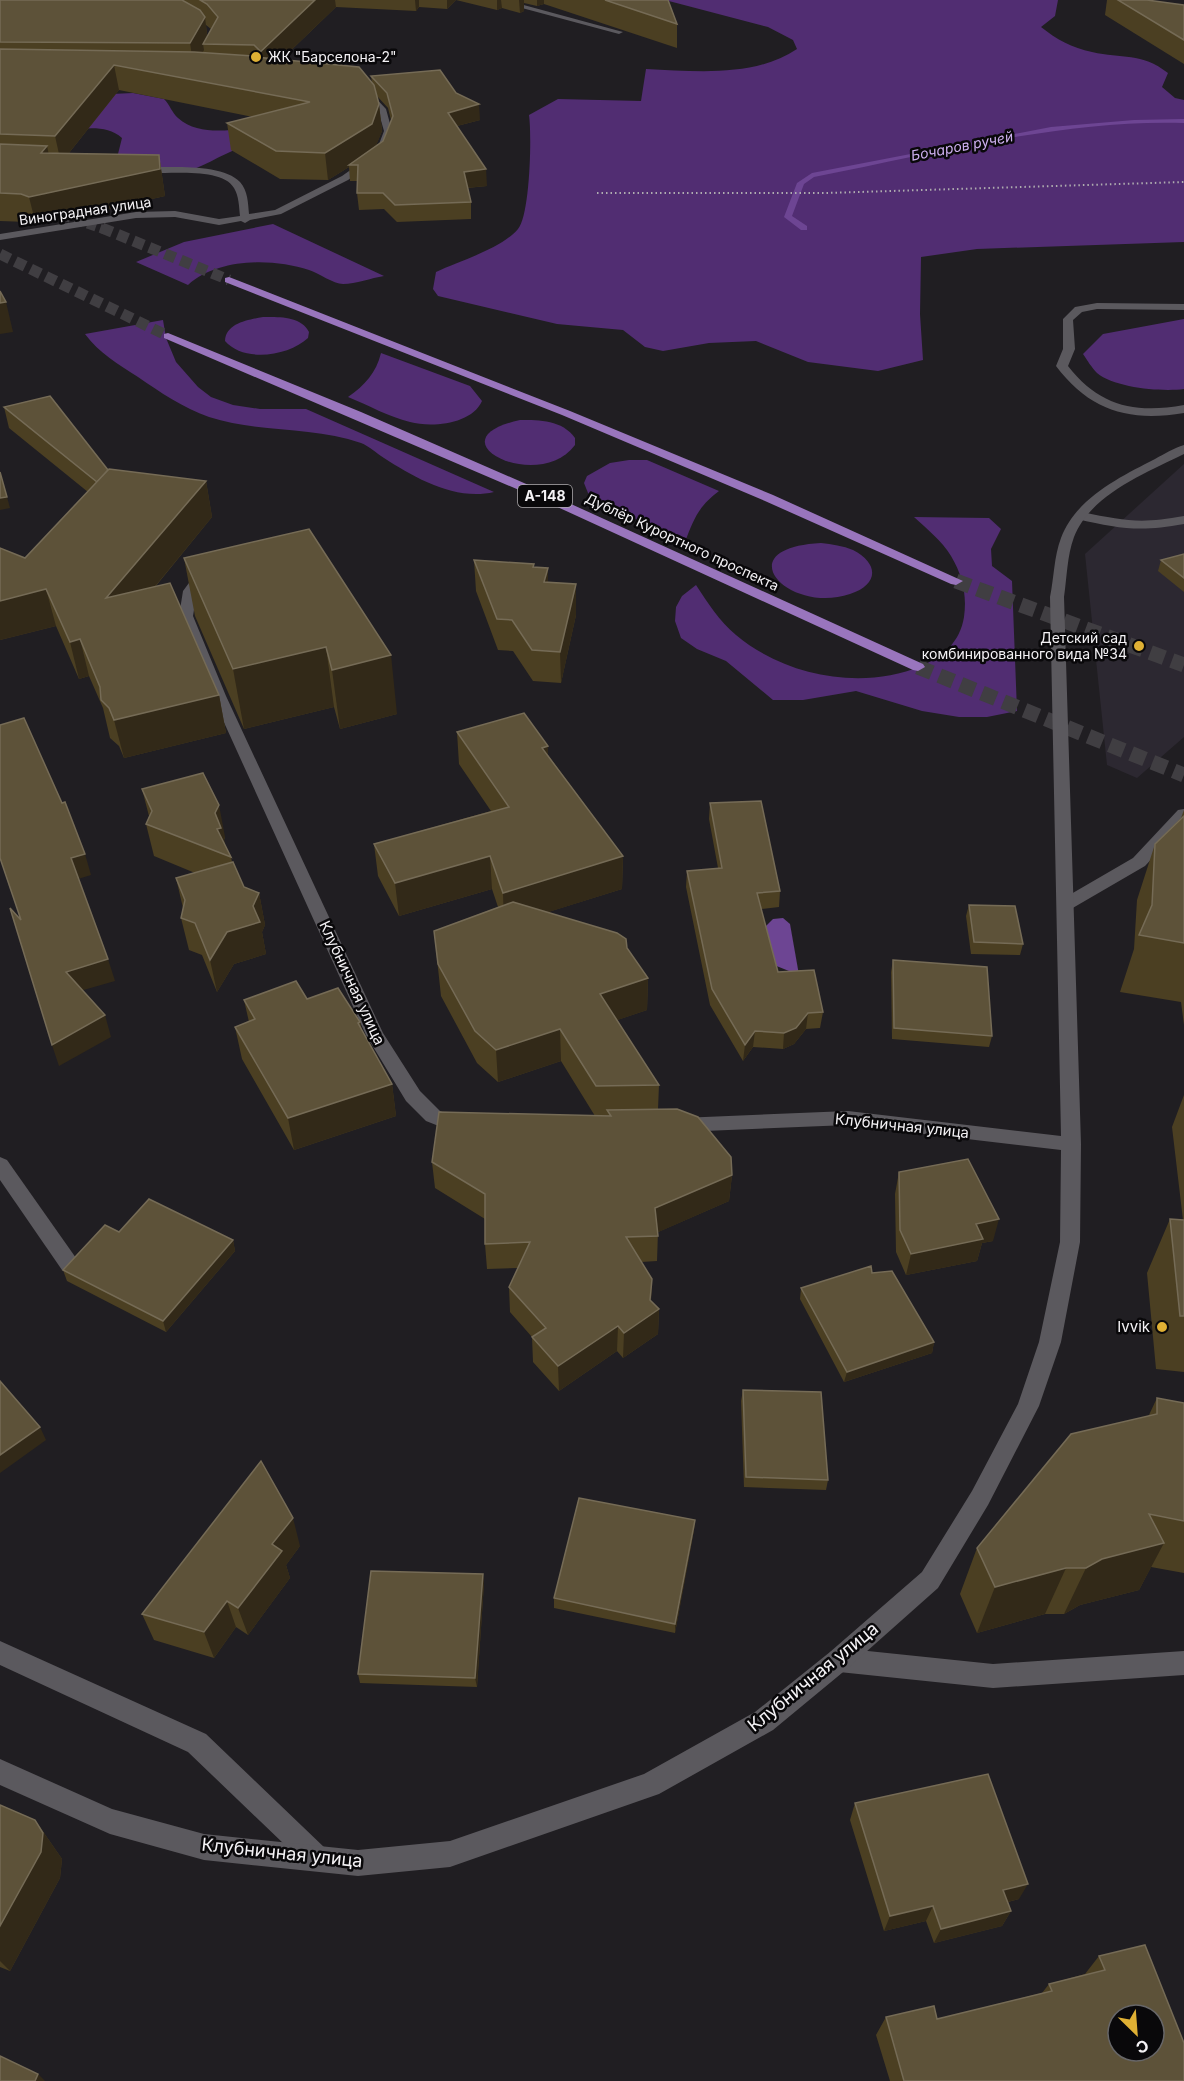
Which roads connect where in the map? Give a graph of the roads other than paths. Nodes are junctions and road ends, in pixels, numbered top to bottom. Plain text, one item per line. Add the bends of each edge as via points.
1 (496, 0) edge
2 (619, 32) edge
3 (368, 93) edge
4 (127, 170) edge
5 (245, 220) junction
6 (0, 237) edge
7 (229, 280) tunnel mouth
8 (1184, 307) edge
9 (168, 336) tunnel mouth
10 (1184, 409) edge
11 (1184, 448) edge
12 (1082, 516) junction
13 (1184, 520) edge
14 (218, 553) edge
15 (956, 581) tunnel mouth
16 (918, 667) tunnel mouth
17 (1184, 814) edge
18 (1065, 905) junction
19 (665, 1125) edge
20 (474, 1128) edge
21 (1071, 1144) junction
22 (0, 1165) edge
23 (69, 1264) edge
24 (0, 1653) edge
25 (839, 1660) junction
26 (1184, 1663) edge
27 (0, 1772) edge
28 (317, 1858) junction

1 - 2 street
3 - 5 street, Виноградная улица via 382,109 388,130 380,153 345,178 287,209
4 - 5 street via 227,176 240,190
5 - 6 street, Виноградная улица via 209,222 158,214
7 - 15 main road via 566,413
8 - 10 street via 1079,309 1068,319 1069,349 1062,366 1084,391 1106,403 1134,411
9 - 16 main road, Дублёр Курортного проспекта / А-148 via 329,401 584,513
11 - 12 street, Клубничная улица via 1104,492
12 - 13 street via 1131,526
12 - 18 street, Клубничная улица via 1068,535 1058,597
14 - 20 street, Клубничная улица via 190,591 186,616 219,696 375,1035 413,1096 433,1116 462,1129
17 - 18 street via 1139,862
18 - 21 street, Клубничная улица
19 - 21 street, Клубничная улица via 848,1118
21 - 25 street, Клубничная улица via 1070,1242 1050,1342 1028,1406 980,1498 930,1580
22 - 23 street
24 - 28 street via 196,1743
25 - 26 street via 993,1676
25 - 28 street, Клубничная улица via 764,1721 650,1785 450,1854 358,1863
27 - 28 street, Клубничная улица via 110,1821 204,1846

